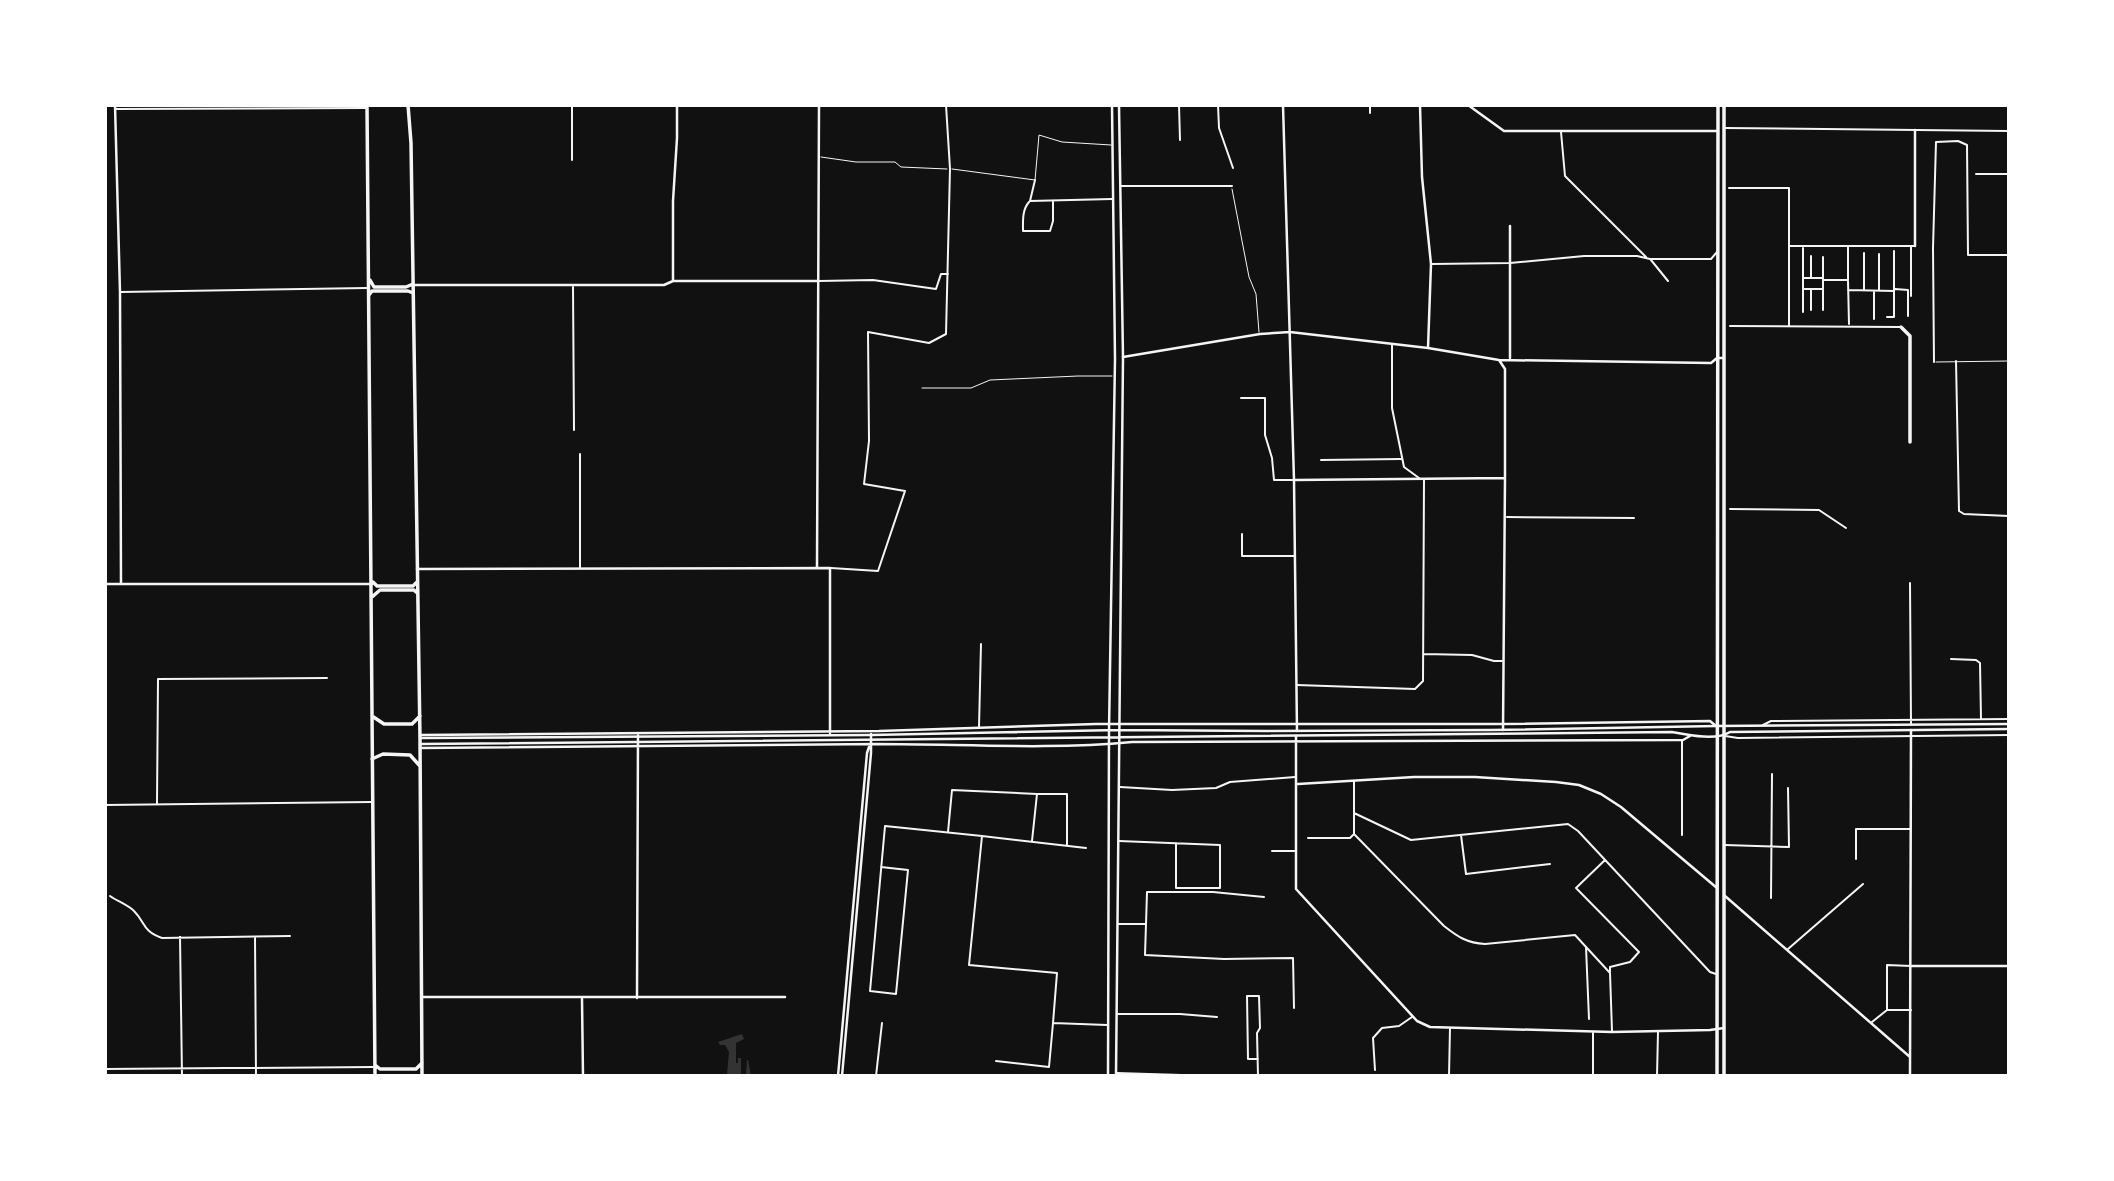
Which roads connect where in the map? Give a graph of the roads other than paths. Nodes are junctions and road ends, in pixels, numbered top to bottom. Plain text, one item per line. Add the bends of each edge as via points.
1 (408, 105) edge
2 (572, 105) edge
3 (677, 105) edge
4 (819, 105) edge
5 (946, 105) edge
6 (1112, 105) edge
7 (1119, 105) edge
8 (1179, 105) edge
9 (1218, 105) edge
10 (1283, 105) edge
11 (1370, 105) edge
12 (1420, 105) edge
13 (1468, 105) edge
14 (1717, 105) edge
15 (1725, 105) edge
16 (115, 107) edge
17 (367, 107) edge
18 (1370, 113) dead end
19 (1724, 126) junction
20 (1915, 130) junction
21 (1561, 131) junction
22 (1717, 131) junction
23 (2009, 131) edge
24 (1180, 140) dead end
25 (1111, 145) junction
26 (1119, 145) junction
27 (819, 157) junction
28 (572, 160) dead end
29 (1233, 168) dead end
30 (950, 169) junction
31 (1976, 174) dead end
32 (2009, 174) edge
33 (1035, 180) junction
34 (1120, 186) junction
35 (1231, 186) joint
36 (1729, 188) dead end
37 (1113, 199) junction
38 (1030, 201) junction
39 (1053, 201) junction
40 (1510, 226) dead end
41 (1789, 246) junction
42 (1803, 246) junction
43 (1849, 246) junction
44 (1913, 246) junction
45 (1894, 251) dead end
46 (1717, 252) junction
47 (1864, 253) dead end
48 (1880, 254) dead end
49 (2009, 255) edge
50 (1811, 257) dead end
51 (1823, 257) dead end
52 (1650, 259) junction
53 (1510, 263) junction
54 (1431, 264) junction
55 (949, 274) junction
56 (368, 275) junction
57 (1803, 278) junction
58 (1811, 278) junction
59 (1823, 279) junction
60 (1849, 280) junction
61 (673, 281) junction
62 (818, 281) junction
63 (1668, 281) dead end
64 (413, 284) junction
65 (573, 286) junction
66 (368, 288) junction
67 (1803, 289) junction
68 (1811, 289) junction
69 (1822, 289) junction
70 (1849, 290) junction
71 (1864, 290) junction
72 (1874, 290) junction
73 (1879, 290) junction
74 (1894, 290) junction
75 (120, 292) junction
76 (413, 293) junction
77 (369, 296) junction
78 (1911, 296) dead end
79 (1811, 310) dead end
80 (1823, 310) dead end
81 (1803, 312) dead end
82 (1908, 316) dead end
83 (1887, 317) dead end
84 (1874, 319) dead end
85 (1730, 326) dead end
86 (1789, 326) junction
87 (1849, 326) junction
88 (1901, 327) joint
89 (1290, 332) junction
90 (1260, 334) junction
91 (1392, 344) junction
92 (1427, 348) junction
93 (1123, 357) junction
94 (1510, 358) junction
95 (1717, 358) junction
96 (1725, 358) junction
97 (1499, 360) junction
98 (1956, 361) junction
99 (2009, 361) edge
100 (1934, 362) joint
101 (1115, 376) junction
102 (922, 388) dead end
103 (1241, 398) dead end
104 (574, 430) dead end
105 (1910, 442) dead end
106 (579, 454) dead end
107 (1403, 459) junction
108 (1321, 460) dead end
109 (1505, 478) junction
110 (1294, 480) junction
111 (1424, 480) junction
112 (1730, 509) dead end
113 (2009, 516) edge
114 (1506, 517) junction
115 (1634, 518) dead end
116 (1846, 528) dead end
117 (1242, 534) dead end
118 (1295, 556) junction
119 (817, 567) junction
120 (830, 568) junction
121 (416, 569) junction
122 (580, 569) junction
123 (417, 581) junction
124 (372, 582) junction
125 (1910, 583) dead end
126 (105, 584) edge
127 (121, 584) junction
128 (417, 594) junction
129 (372, 597) junction
130 (981, 644) dead end
131 (1423, 654) junction
132 (1951, 659) dead end
133 (1504, 661) junction
134 (327, 678) dead end
135 (1296, 685) junction
136 (372, 716) junction
137 (420, 716) junction
138 (1911, 720) junction
139 (1981, 721) junction
140 (1109, 724) junction
141 (1119, 724) junction
142 (1503, 724) junction
143 (2009, 724) edge
144 (1296, 725) junction
145 (1716, 726) junction
146 (1724, 726) junction
147 (1760, 727) junction
148 (979, 728) junction
149 (1911, 728) junction
150 (1119, 730) junction
151 (1109, 731) junction
152 (1503, 732) junction
153 (1296, 733) junction
154 (638, 735) junction
155 (2009, 735) edge
156 (1690, 736) junction
157 (1716, 736) junction
158 (1724, 736) junction
159 (1911, 736) junction
160 (871, 737) junction
161 (1109, 737) junction
162 (1119, 737) junction
163 (831, 738) junction
164 (1683, 740) junction
165 (420, 741) junction
166 (1296, 741) junction
167 (1119, 743) junction
168 (638, 744) junction
169 (1109, 744) junction
170 (372, 759) junction
171 (420, 766) junction
172 (1772, 774) dead end
173 (1296, 777) junction
174 (1353, 780) junction
175 (1296, 784) junction
176 (1118, 787) junction
177 (1788, 788) dead end
178 (1037, 794) junction
179 (373, 802) junction
180 (157, 803) junction
181 (105, 806) edge
182 (1354, 813) junction
183 (1911, 829) junction
184 (948, 833) junction
185 (1354, 834) junction
186 (1461, 834) junction
187 (1682, 835) dead end
188 (982, 836) junction
189 (1308, 838) dead end
190 (1118, 841) junction
191 (1032, 842) junction
192 (1176, 843) junction
193 (1724, 845) junction
194 (1067, 846) junction
195 (1771, 846) junction
196 (1086, 848) dead end
197 (1272, 851) dead end
198 (1296, 851) junction
199 (1856, 859) dead end
200 (1605, 860) junction
201 (1550, 864) dead end
202 (881, 867) junction
203 (1863, 884) dead end
204 (1717, 888) junction
205 (1724, 895) junction
206 (110, 896) dead end
207 (1264, 897) dead end
208 (1771, 898) dead end
209 (1117, 924) junction
210 (1146, 924) junction
211 (255, 935) junction
212 (180, 936) junction
213 (290, 936) dead end
214 (1586, 947) junction
215 (1787, 950) junction
216 (1911, 966) junction
217 (2009, 966) edge
218 (1610, 973) junction
219 (1716, 974) junction
220 (422, 997) junction
221 (785, 997) dead end
222 (582, 998) junction
223 (637, 998) junction
224 (1294, 1008) dead end
225 (1887, 1010) junction
226 (1911, 1010) junction
227 (1116, 1014) junction
228 (1413, 1016) junction
229 (1217, 1017) dead end
230 (1590, 1019) dead end
231 (882, 1023) dead end
232 (1053, 1023) junction
233 (1871, 1023) junction
234 (1108, 1025) junction
235 (1450, 1027) junction
236 (1724, 1028) junction
237 (1717, 1030) junction
238 (1593, 1031) junction
239 (1658, 1031) junction
240 (1612, 1032) junction
241 (1910, 1057) junction
242 (1258, 1059) junction
243 (996, 1061) dead end
244 (422, 1063) junction
245 (374, 1065) junction
246 (256, 1068) junction
247 (105, 1069) edge
248 (181, 1069) junction
249 (1375, 1070) dead end
250 (1116, 1075) edge
251 (182, 1076) edge
252 (256, 1076) edge
253 (374, 1076) edge
254 (422, 1076) edge
255 (583, 1076) edge
256 (840, 1076) edge
257 (876, 1076) edge
258 (1108, 1076) edge
259 (1214, 1076) edge
260 (1258, 1076) edge
261 (1449, 1076) edge
262 (1593, 1076) edge
263 (1657, 1076) edge
264 (1717, 1076) edge
265 (1724, 1076) edge
266 (1910, 1076) edge

1 - 64 main road
2 - 28 street
3 - 61 street
4 - 27 street
5 - 30 street
6 - 25 street
7 - 26 street
8 - 24 street
9 - 29 street via 1219,128
10 - 89 street
11 - 18 street
12 - 54 street
13 - 21 street via 1504,131
14 - 22 main road
15 - 19 main road
16 - 17 street
16 - 75 street
17 - 56 main road
19 - 20 street
19 - 96 main road
20 - 23 street
20 - 44 street
21 - 22 street
21 - 52 street via 1565,176
22 - 46 main road
25 - 26 lane
25 - 33 lane via 1062,142 1039,135
25 - 37 street
26 - 34 street
27 - 30 lane
27 - 62 street
30 - 33 lane
30 - 55 street
31 - 32 street
33 - 38 street
34 - 35 street
34 - 93 street
35 - 90 lane via 1256,293
36 - 41 street via 1789,188
37 - 39 street
37 - 101 street
38 - 39 street
38 - 39 street via 1025,206 1023,231 1050,231
40 - 53 street
41 - 42 street
41 - 86 street
42 - 43 street
42 - 57 street
43 - 44 street
43 - 60 street
44 - 78 street
45 - 74 street
46 - 52 street via 1711,258
46 - 95 main road
47 - 71 street
48 - 73 street
49 - 100 street via 1968,255 1967,145 1936,142
50 - 58 street
51 - 59 street
52 - 53 street via 1584,256
52 - 63 street
53 - 54 street
53 - 94 street
54 - 92 street
55 - 62 street via 941,274 936,289 873,280
55 - 120 street via 946,334 929,342 867,332 869,441 864,484 905,491 878,571
56 - 64 main road via 374,287
56 - 66 main road
57 - 58 street
57 - 67 street
58 - 59 street
59 - 60 street
59 - 69 street
60 - 70 street
61 - 62 street
61 - 65 street via 664,285
62 - 119 street
64 - 65 street
64 - 76 main road
65 - 104 street
66 - 75 street
66 - 77 main road
67 - 68 street
67 - 81 street
68 - 69 street
68 - 79 street
69 - 80 street
70 - 71 street
70 - 87 street
71 - 72 street
72 - 73 street
72 - 84 street
73 - 74 street
74 - 82 street via 1908,290
74 - 83 street via 1894,317
75 - 127 street
76 - 77 main road via 372,291
76 - 121 main road
77 - 124 main road
85 - 86 street
86 - 87 street
87 - 88 street
88 - 105 main road via 1910,336
89 - 90 street
89 - 91 street
89 - 110 street
90 - 93 street
91 - 92 street
91 - 107 street via 1392,408
92 - 97 street
93 - 141 street
94 - 95 street via 1711,363
94 - 97 street
95 - 96 street
95 - 145 main road
96 - 146 main road
97 - 109 street via 1505,369
98 - 99 lane
98 - 100 lane
98 - 113 street via 1959,512
101 - 102 lane via 989,380 971,388
101 - 140 street
103 - 110 street via 1265,398 1265,435 1274,480
106 - 122 street
107 - 108 street
107 - 111 street via 1404,467
109 - 111 street
109 - 114 street
110 - 111 street
110 - 118 street
111 - 131 street
112 - 116 street via 1819,510
114 - 115 street
114 - 133 street
117 - 118 street via 1242,556
118 - 135 street
119 - 120 street
119 - 122 street
120 - 163 street
121 - 122 street
121 - 123 main road
123 - 124 main road via 413,586
123 - 128 main road
124 - 127 street
124 - 129 main road
125 - 138 street
126 - 127 street
128 - 129 main road via 414,590 380,590
128 - 137 main road
129 - 136 main road
130 - 148 street
131 - 133 street
131 - 135 street via 1423,681 1415,689
132 - 139 street via 1980,663
133 - 142 street
134 - 180 street via 158,679
135 - 144 street
136 - 137 main road via 384,723 412,724
136 - 170 main road
137 - 165 main road
138 - 139 street
138 - 147 street via 1771,720
138 - 149 street
139 - 143 street
139 - 149 street
140 - 141 street
140 - 148 street
140 - 151 street
141 - 144 street
141 - 150 street
142 - 144 street
142 - 145 street via 1710,721
142 - 152 street
143 - 149 street
144 - 153 street
145 - 146 street
145 - 152 street
145 - 157 main road
146 - 147 street
146 - 158 main road
147 - 149 street
148 - 160 street
149 - 158 street via 1730,732
149 - 159 street
150 - 151 street
150 - 153 street
150 - 162 street
151 - 160 street
151 - 161 street
152 - 153 street
152 - 156 street via 1672,732
153 - 162 street
153 - 166 street
154 - 163 street
154 - 165 street
154 - 168 street
155 - 159 street
156 - 157 street
156 - 164 street
157 - 158 street
157 - 204 main road
158 - 159 street
158 - 193 main road
159 - 183 street
160 - 161 street
160 - 163 street
160 - 163 street
160 - 169 street via 1031,747
160 - 256 street
161 - 162 street
161 - 169 street
162 - 167 street
163 - 168 street
164 - 166 street
164 - 187 street
165 - 168 street
165 - 171 main road
166 - 167 street
166 - 173 street
167 - 169 street
167 - 176 street
168 - 223 street
169 - 234 street
170 - 171 main road via 383,754 410,755
170 - 179 main road
171 - 220 main road
172 - 195 street
173 - 175 street
173 - 176 street via 1230,782 1216,788
174 - 175 street
174 - 182 street
174 - 204 street via 1475,777 1578,785 1621,807
175 - 198 street
176 - 190 street
177 - 195 street via 1789,847
178 - 184 street via 952,790
178 - 191 street
178 - 194 street via 1068,794
179 - 180 street
179 - 245 main road
180 - 181 street
182 - 185 street
182 - 186 street via 1411,840
183 - 199 street via 1856,829
183 - 216 street
184 - 188 street
184 - 202 street via 885,826
185 - 189 street via 1350,838
185 - 214 street via 1444,926 1471,944 1575,935
186 - 200 street via 1568,824
186 - 201 street via 1466,874
188 - 191 street
188 - 232 street via 968,965 1057,973
190 - 192 street
190 - 209 street
191 - 194 street
192 - 192 street via 1220,845 1220,888 1176,888
193 - 195 street
193 - 205 main road
194 - 196 street
195 - 208 street
197 - 198 street
198 - 228 street via 1296,889
200 - 218 street via 1576,888 1639,952 1630,962 1610,967
200 - 219 street
202 - 202 street via 870,991 896,994 908,870
203 - 215 street
204 - 219 main road
205 - 215 street
205 - 236 main road
206 - 212 street via 134,911 154,935
207 - 210 street via 1147,892
209 - 210 street
209 - 227 street
210 - 224 street via 1146,955 1293,958
211 - 212 street
211 - 213 street
211 - 246 street
212 - 248 street
214 - 218 street
214 - 230 street
215 - 233 street
216 - 217 street
216 - 225 street via 1887,965
216 - 226 street
218 - 240 street
219 - 237 main road
220 - 222 street
220 - 244 main road
221 - 223 street
222 - 223 street
222 - 255 street
225 - 226 street
225 - 233 street
226 - 241 street
227 - 229 street
227 - 250 street
228 - 235 street via 1430,1027
228 - 249 street via 1399,1026 1382,1028 1373,1038
231 - 257 street
232 - 234 street
232 - 243 street via 1049,1066
233 - 241 street
234 - 258 street
235 - 238 street
235 - 261 street
236 - 237 street
236 - 265 main road
237 - 239 street
237 - 264 main road
238 - 240 street
238 - 262 street
239 - 240 street
239 - 263 street
241 - 266 street
242 - 242 street via 1248,1059 1247,996 1259,996
242 - 260 street
244 - 245 main road via 416,1069
244 - 254 main road
245 - 246 street
245 - 253 main road
246 - 248 street
246 - 252 street
247 - 248 street
248 - 251 street
250 - 259 street

